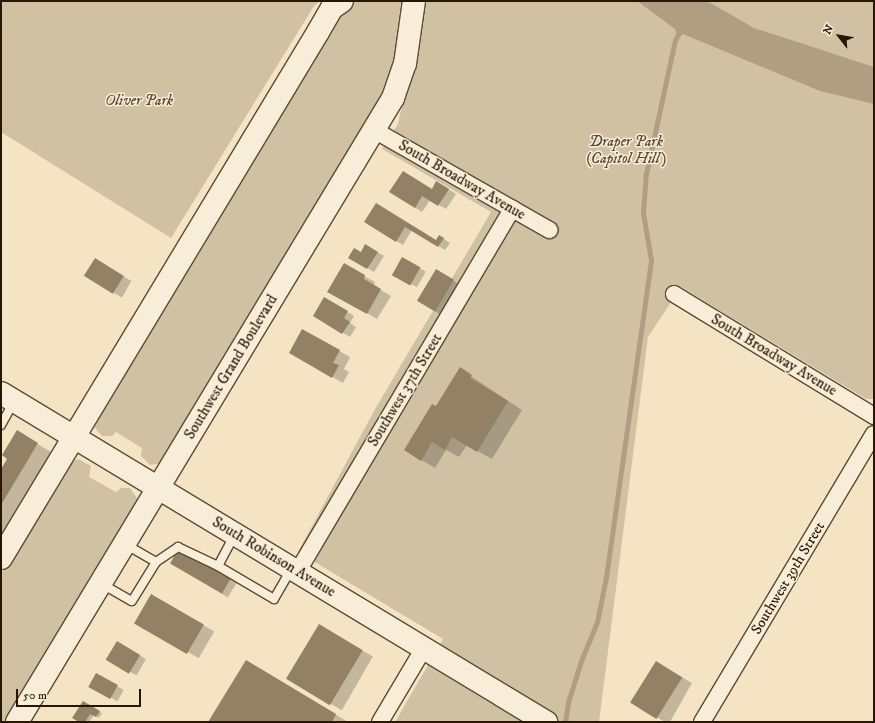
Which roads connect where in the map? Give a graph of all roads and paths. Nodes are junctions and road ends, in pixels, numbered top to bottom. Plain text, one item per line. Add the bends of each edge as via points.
1 (342, 1) edge
2 (414, 1) edge
3 (374, 130) junction
4 (512, 209) junction
5 (549, 230) dead end
6 (674, 294) dead end
7 (8, 397) edge
8 (874, 416) edge
9 (1, 425) edge
10 (874, 434) edge
11 (74, 437) junction
12 (158, 487) junction
13 (236, 534) junction
14 (124, 544) junction
15 (1, 558) edge
16 (156, 562) junction
17 (218, 566) junction
18 (295, 569) junction
19 (101, 583) junction
20 (424, 648) junction
21 (17, 722) edge
22 (380, 722) edge
23 (546, 722) edge
24 (702, 722) edge

1 - 11 street via 332,8
2 - 3 street, Southwest Grand Boulevard via 401,82
3 - 4 street, South Broadway Avenue
3 - 12 street, Southwest Grand Boulevard
4 - 5 street, South Broadway Avenue
4 - 18 street, Southwest 37th Street
6 - 8 street, South Broadway Avenue
7 - 9 lane
7 - 11 street, South Robinson Avenue
10 - 24 street, Southwest 39th Street
11 - 12 street, South Robinson Avenue
11 - 15 street
12 - 13 street, South Robinson Avenue
12 - 14 street, Southwest Grand Boulevard
13 - 17 lane
13 - 18 street, South Robinson Avenue
14 - 16 lane
14 - 19 street, Southwest Grand Boulevard
16 - 17 lane via 178,546
16 - 19 lane via 132,602
17 - 18 lane via 274,599
18 - 20 street, South Robinson Avenue
19 - 21 street, Southwest Grand Boulevard
20 - 22 street
20 - 23 street, South Robinson Avenue

